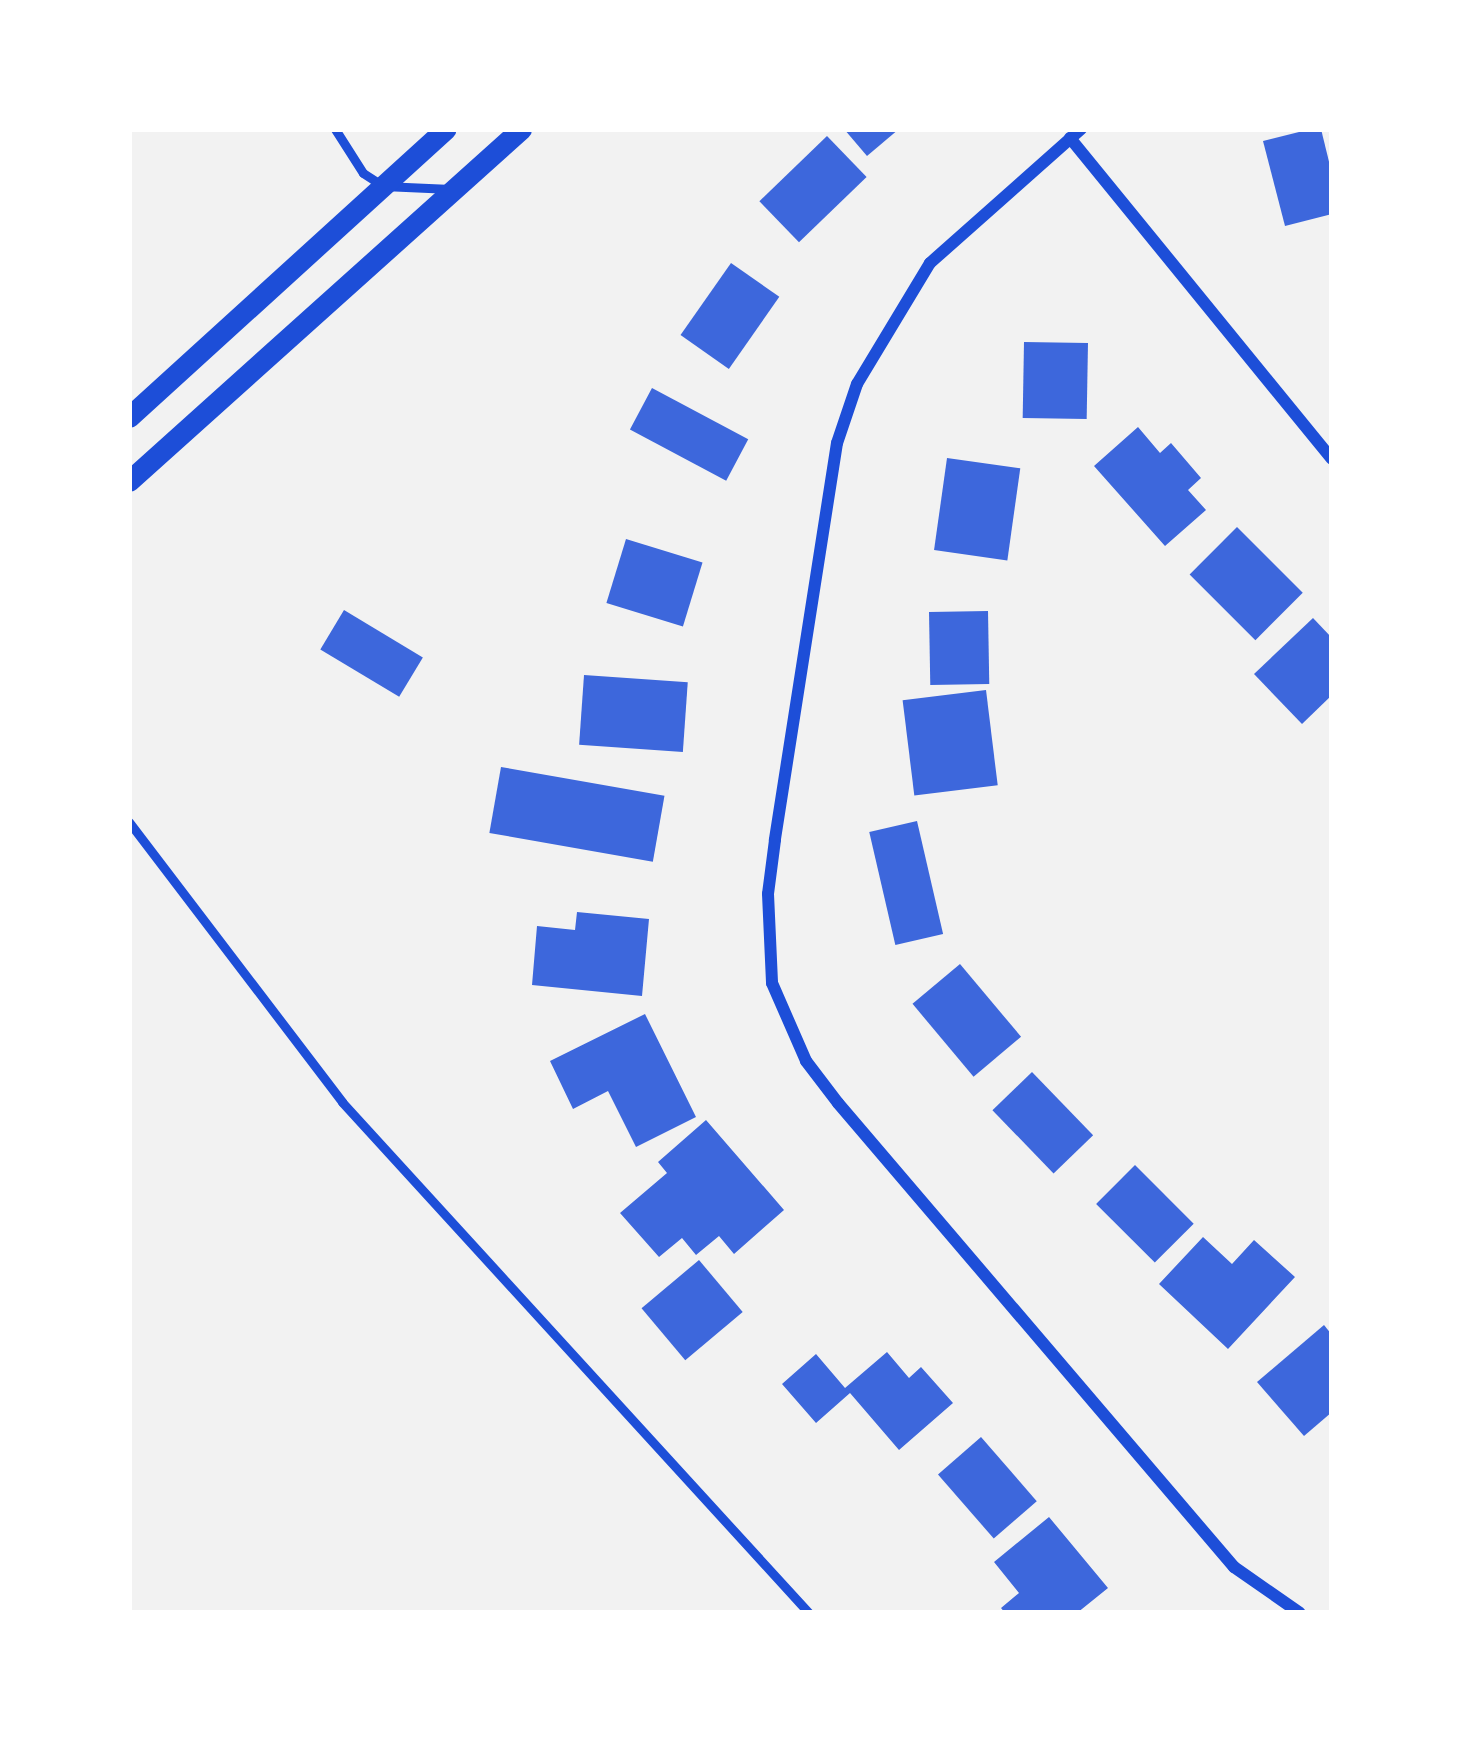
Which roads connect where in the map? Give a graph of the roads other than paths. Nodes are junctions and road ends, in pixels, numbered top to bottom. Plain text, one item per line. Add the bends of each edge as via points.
1 (334, 129) edge
2 (446, 129) edge
3 (521, 129) edge
4 (1075, 133) edge
5 (383, 185) junction
6 (455, 189) junction
7 (129, 417) edge
8 (1332, 459) edge
9 (129, 481) edge
10 (129, 822) edge
11 (809, 1613) edge
12 (1300, 1613) edge

1 - 5 lane via 363,173
2 - 5 street
3 - 6 street
4 - 8 street
4 - 12 street via 930,263 888,321 857,384 837,443 768,894 772,983 806,1061 838,1103 1234,1567
5 - 6 lane
5 - 7 street
6 - 9 street
10 - 11 lane via 342,1102

